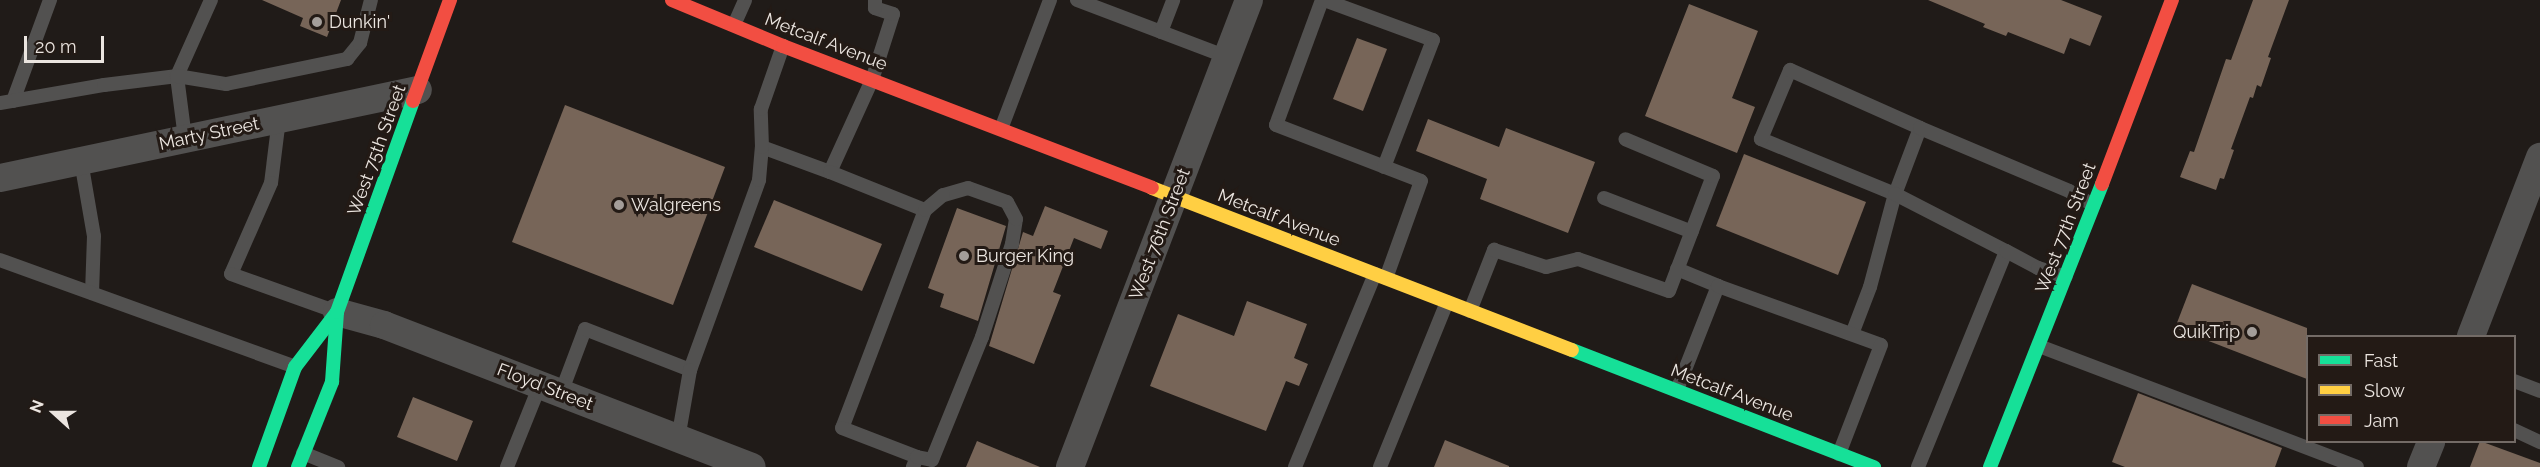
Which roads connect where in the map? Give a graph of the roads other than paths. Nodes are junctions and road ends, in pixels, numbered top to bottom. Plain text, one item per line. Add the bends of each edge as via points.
1 (50, 0) edge
2 (211, 0) edge
3 (371, 0) edge
4 (450, 0) edge
5 (672, 0) edge
6 (745, 0) edge
7 (874, 0) edge
8 (1050, 0) edge
9 (1077, 0) edge
10 (1173, 0) edge
11 (1249, 0) edge
12 (1323, 0) edge
13 (2172, 0) edge
14 (734, 25) junction
15 (1161, 32) junction
16 (783, 46) junction
17 (1227, 57) junction
18 (177, 76) junction
19 (872, 80) junction
20 (417, 90) junction
21 (7, 102) edge
22 (279, 119) junction
23 (1920, 128) junction
24 (1001, 129) junction
25 (185, 138) junction
26 (1625, 139) dead end
27 (762, 147) junction
28 (2540, 157) edge
29 (81, 161) junction
30 (1384, 167) junction
31 (830, 172) junction
32 (0, 178) edge
33 (1895, 194) junction
34 (1174, 197) junction
35 (1604, 198) dead end
36 (2094, 205) junction
37 (925, 210) junction
38 (1692, 232) junction
39 (2006, 251) junction
40 (0, 260) edge
41 (1677, 269) junction
42 (1380, 276) junction
43 (2066, 277) junction
44 (1718, 286) junction
45 (92, 293) junction
46 (1447, 302) junction
47 (1470, 311) junction
48 (338, 312) junction
49 (1852, 334) junction
50 (2471, 335) edge
51 (2039, 346) junction
52 (295, 367) junction
53 (690, 370) junction
54 (2516, 382) edge
55 (550, 389) junction
56 (1677, 390) junction
57 (2540, 391) edge
58 (2516, 431) edge
59 (678, 439) junction
60 (2540, 442) edge
61 (2430, 443) edge
62 (303, 453) junction
63 (1839, 454) junction
64 (915, 462) edge
65 (748, 466) edge
66 (259, 467) edge
67 (298, 467) edge
68 (338, 467) edge
69 (507, 467) edge
70 (1070, 467) edge
71 (1295, 467) edge
72 (1380, 467) edge
73 (1874, 467) edge
74 (1918, 467) edge
75 (1990, 467) edge
76 (2357, 467) edge
77 (2421, 467) edge

1 - 21 lane
2 - 18 lane
3 - 18 lane via 360,43 347,59 226,84
4 - 20 main road, West 75th Street
5 - 14 main road, Metcalf Avenue
6 - 14 lane
7 - 19 lane via 875,8 893,14
8 - 24 lane
9 - 15 lane
10 - 15 lane
11 - 17 street, West 76th Street
12 - 30 lane via 1276,126
12 - 30 lane via 1434,40
13 - 36 main road, West 77th Street
14 - 16 main road, Metcalf Avenue
15 - 17 lane
16 - 19 main road, Metcalf Avenue
16 - 27 lane via 761,109
17 - 34 street, West 76th Street
18 - 21 lane
18 - 25 lane
19 - 24 main road, Metcalf Avenue
19 - 31 lane
20 - 22 street, Marty Street
20 - 48 main road, West 75th Street
22 - 25 street, Marty Street
22 - 48 lane via 271,183 231,274
23 - 33 lane
23 - 33 lane via 1790,70 1761,139
23 - 36 lane
24 - 34 main road, Metcalf Avenue
25 - 29 street, Marty Street
26 - 38 lane via 1713,176
27 - 31 lane
27 - 53 lane via 759,180
28 - 50 street
29 - 32 street, Marty Street
29 - 45 lane via 94,236
30 - 42 lane via 1421,181
31 - 37 lane
33 - 39 lane
33 - 49 lane via 1870,287
34 - 42 main road, Metcalf Avenue
34 - 70 street, West 76th Street
35 - 38 lane
36 - 43 main road, West 77th Street
37 - 64 lane via 842,428
37 - 64 lane via 943,195 968,188 1007,202 1016,219 1012,244 981,337 932,460
38 - 41 lane
39 - 43 lane
39 - 74 lane
40 - 45 lane
41 - 44 lane
41 - 47 lane via 1669,291 1578,259 1546,267 1494,250
42 - 46 main road, Metcalf Avenue
42 - 71 lane
43 - 51 main road, West 77th Street
44 - 49 lane
44 - 56 lane
45 - 52 lane
46 - 47 main road, Metcalf Avenue
46 - 72 lane
47 - 56 main road, Metcalf Avenue
48 - 52 main road, West 75th Street
48 - 55 street, Floyd Street via 384,325
48 - 62 main road, West 75th Street via 332,382
49 - 63 lane via 1881,345
51 - 75 main road, West 77th Street
51 - 76 lane
52 - 66 main road, West 75th Street
53 - 55 lane via 585,329
53 - 59 lane
54 - 57 lane
55 - 59 street, Floyd Street
55 - 69 lane
56 - 63 main road, Metcalf Avenue
58 - 60 lane
59 - 65 street, Floyd Street
61 - 77 street
62 - 67 main road, West 75th Street
62 - 68 lane
63 - 73 main road, Metcalf Avenue

